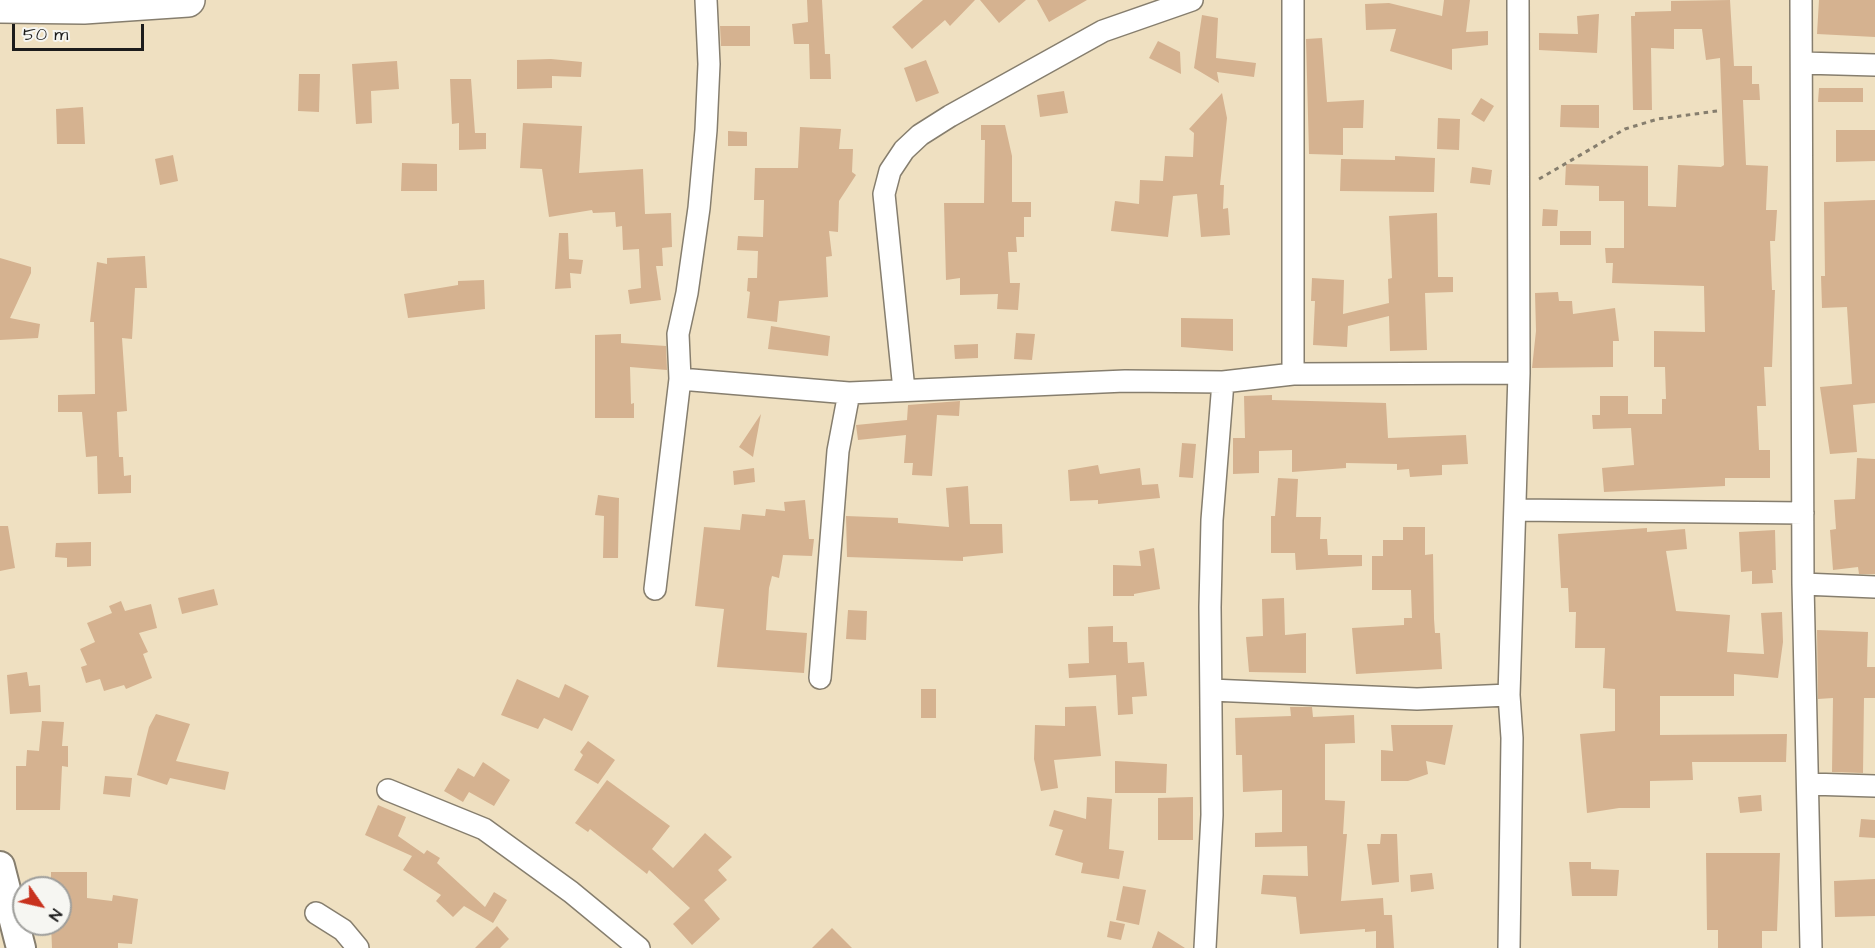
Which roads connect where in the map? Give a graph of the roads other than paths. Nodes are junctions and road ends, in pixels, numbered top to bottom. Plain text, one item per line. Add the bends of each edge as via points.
1 (188, 0) edge
2 (705, 0) edge
3 (1192, 0) edge
4 (1293, 0) edge
5 (1518, 0) edge
6 (1802, 0) edge
7 (0, 6) edge
8 (1803, 63) junction
9 (1875, 65) edge
10 (1519, 373) junction
11 (1293, 374) junction
12 (680, 379) junction
13 (1222, 382) junction
14 (904, 390) junction
15 (849, 393) junction
16 (1516, 510) junction
17 (1803, 513) junction
18 (1803, 584) junction
19 (1875, 587) edge
20 (655, 589) dead end
21 (820, 678) dead end
22 (1211, 690) junction
23 (1509, 695) junction
24 (1809, 784) junction
25 (1875, 786) edge
26 (388, 790) dead end
27 (0, 866) edge
28 (316, 913) dead end
29 (21, 948) edge
30 (358, 948) edge
31 (639, 948) edge
32 (1205, 948) edge
33 (1509, 948) edge
34 (1811, 948) edge

1 - 7 highway via 84,7
2 - 12 street via 709,64 706,130 699,208 678,334
3 - 14 street via 1103,31 950,116 904,150 890,171 884,194
4 - 11 street
5 - 10 street
6 - 8 street
8 - 9 street
8 - 17 street
10 - 11 street
10 - 16 street
11 - 13 street
12 - 15 street
12 - 20 street
13 - 14 street via 1125,381
13 - 22 street via 1212,520
14 - 15 street
15 - 21 street via 838,451
16 - 17 street
16 - 23 street
17 - 18 street
18 - 19 street
18 - 24 street
22 - 23 street via 1417,699
22 - 32 street via 1212,815
23 - 33 street
24 - 25 street
24 - 34 street
26 - 31 street via 484,829 571,892
27 - 29 street
28 - 30 street via 343,930

